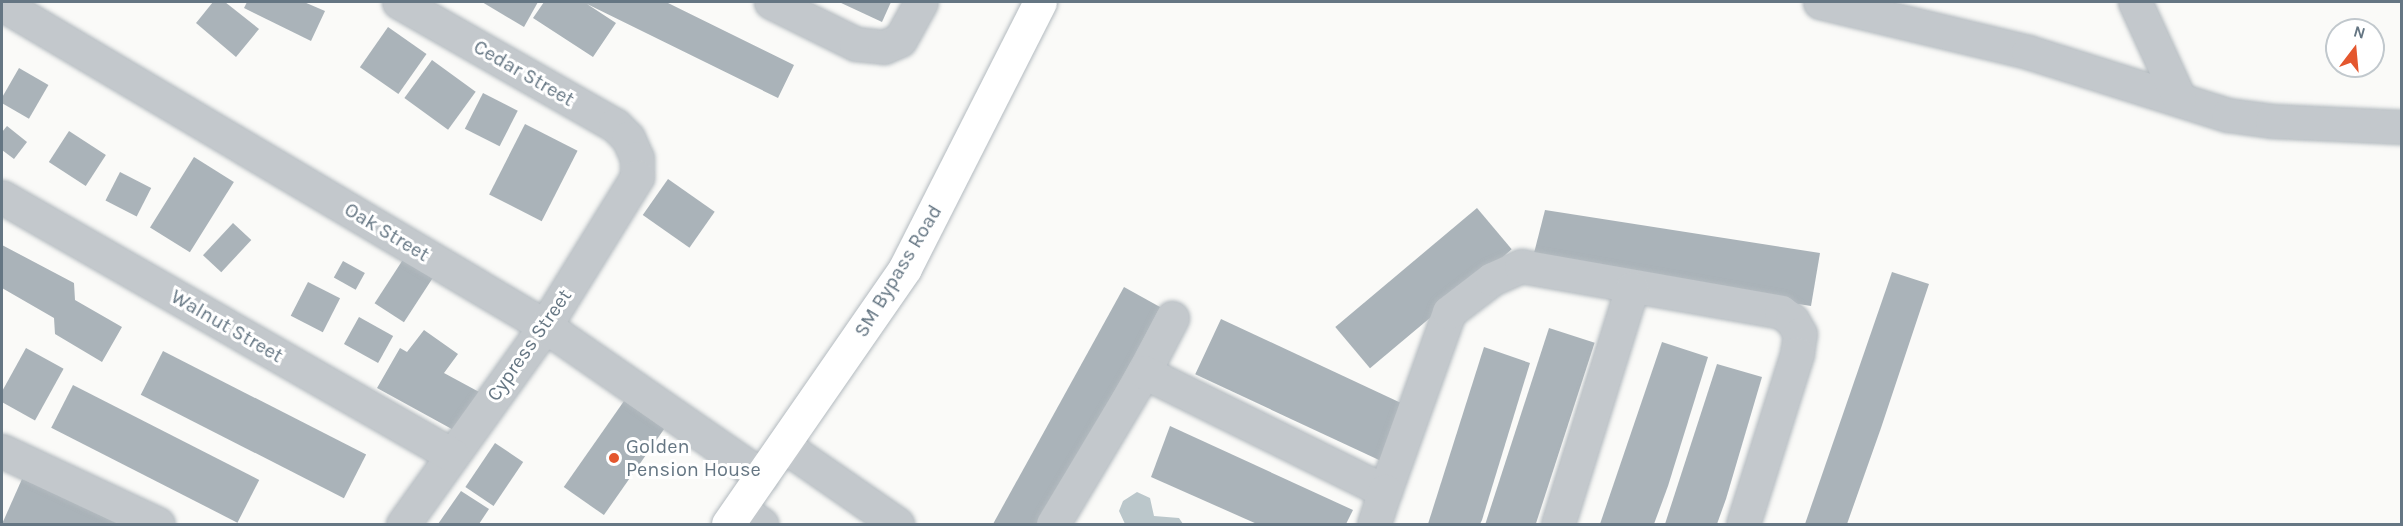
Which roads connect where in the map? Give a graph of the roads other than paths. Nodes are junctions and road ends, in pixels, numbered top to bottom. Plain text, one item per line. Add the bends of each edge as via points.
1 (399, 2) edge
2 (771, 2) edge
3 (921, 2) edge
4 (1040, 2) edge
5 (1820, 2) edge
6 (2135, 2) edge
7 (2, 4) edge
8 (2179, 98) junction
9 (2402, 127) edge
10 (637, 158) joint
11 (2, 197) edge
12 (1632, 288) junction
13 (1172, 318) dead end
14 (545, 326) junction
15 (1144, 372) junction
16 (783, 445) junction
17 (2, 451) edge
18 (452, 455) junction
19 (762, 476) junction
20 (1386, 491) junction
21 (742, 519) edge
22 (158, 525) edge
23 (402, 525) edge
24 (897, 525) edge
25 (1053, 525) edge
26 (1374, 525) edge
27 (1558, 525) edge
28 (1743, 525) edge

1 - 10 street, Cedar Street via 615,125 628,138
2 - 3 street via 856,44 884,47 900,40
4 - 16 street, SM Bypass Road via 905,268
5 - 8 street via 2028,52
6 - 8 street
7 - 14 street, Oak Street
8 - 9 street via 2228,115 2272,122
10 - 14 street, Cypress Street via 638,177 630,194
11 - 18 street, Walnut Street
12 - 20 street via 1581,273 1521,266 1470,293 1449,312 1433,346
12 - 27 street
12 - 28 street via 1781,312 1800,334
13 - 15 street
14 - 18 street, Cypress Street
14 - 19 street, Oak Street
15 - 20 street
15 - 25 street
16 - 19 street, SM Bypass Road
16 - 24 street
17 - 22 street
18 - 23 street, Cypress Street
19 - 21 street, SM Bypass Road
20 - 26 street

